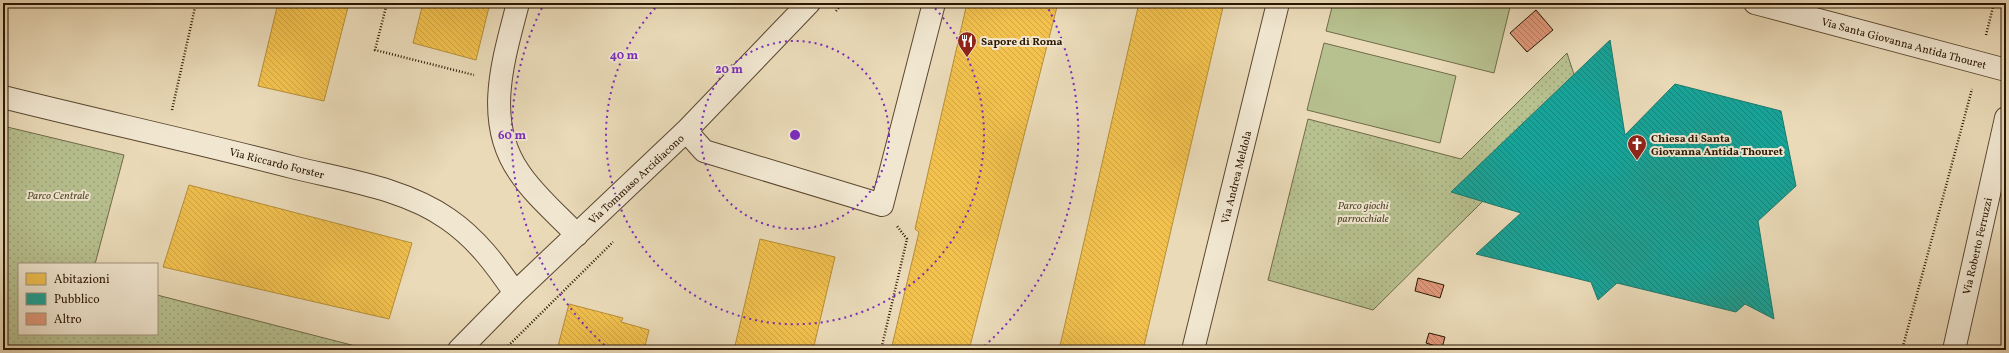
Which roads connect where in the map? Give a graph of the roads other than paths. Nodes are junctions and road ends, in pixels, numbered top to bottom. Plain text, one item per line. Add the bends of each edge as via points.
1 (518, 3) edge
2 (809, 3) edge
3 (934, 3) edge
4 (1278, 3) edge
5 (1755, 3) edge
6 (2006, 70) edge
7 (3, 97) edge
8 (2006, 118) edge
9 (686, 131) junction
10 (577, 235) junction
11 (515, 293) junction
12 (459, 350) edge
13 (1193, 350) edge
14 (1954, 350) edge

1 - 10 street via 500,81 500,122 503,139 529,186
2 - 9 street, Via Tommaso Arcidiacono
3 - 9 street via 882,205 704,151
4 - 13 street, Via Andrea Meldola
5 - 6 street, Via Santa Giovanna Antida Thouret
7 - 11 street, Via Riccardo Forster via 373,187 418,202 448,219 474,240 493,261
8 - 14 street, Via Roberto Ferruzzi
9 - 10 street, Via Tommaso Arcidiacono
10 - 11 street, Via Tommaso Arcidiacono
11 - 12 street, Via Tommaso Arcidiacono

